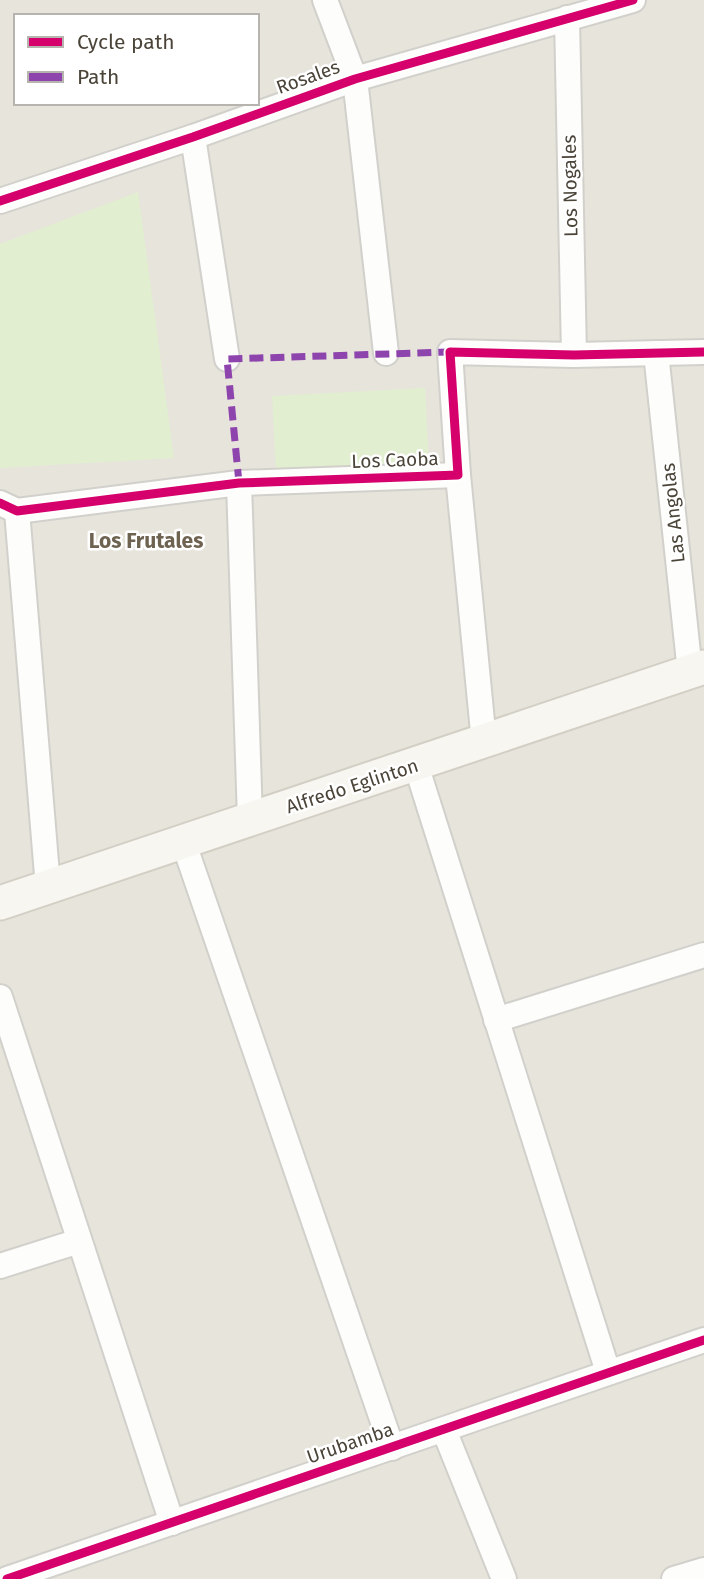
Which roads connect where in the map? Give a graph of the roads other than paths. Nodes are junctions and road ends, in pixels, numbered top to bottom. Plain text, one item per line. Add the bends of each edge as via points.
1 (325, 0) edge
2 (633, 0) edge
3 (567, 18) junction
4 (355, 79) junction
5 (193, 137) junction
6 (0, 201) edge
7 (704, 352) edge
8 (386, 353) dead end
9 (656, 354) junction
10 (574, 355) junction
11 (227, 359) dead end
12 (458, 475) junction
13 (239, 483) junction
14 (9, 507) edge
15 (697, 670) edge
16 (484, 742) junction
17 (416, 765) junction
18 (250, 820) junction
19 (183, 841) junction
20 (48, 887) junction
21 (0, 903) edge
22 (704, 955) edge
23 (0, 997) edge
24 (496, 1020) junction
25 (79, 1241) junction
26 (0, 1266) edge
27 (704, 1340) edge
28 (608, 1372) junction
29 (444, 1430) junction
30 (393, 1448) junction
31 (172, 1523) junction
32 (704, 1570) edge
33 (7, 1579) edge
34 (504, 1579) edge
35 (674, 1579) edge

1 - 4 street
2 - 3 street, Rosales
3 - 4 street, Rosales
3 - 10 street, Los Nogales
4 - 5 street, Rosales
4 - 8 street
5 - 6 street, Rosales
5 - 11 street
7 - 9 street, Los Caoba
9 - 10 street, Los Caoba
9 - 15 street, Las Angolas
10 - 12 street, Los Caoba via 450,352
12 - 13 street, Los Caoba
12 - 16 street
13 - 14 street, Los Caoba
13 - 18 street
14 - 20 street
15 - 16 main road, Alfredo Eglinton
16 - 17 main road, Alfredo Eglinton
17 - 18 main road, Alfredo Eglinton
17 - 24 street
18 - 19 main road, Alfredo Eglinton
19 - 20 main road, Alfredo Eglinton
19 - 30 street
20 - 21 main road, Alfredo Eglinton
22 - 24 street
23 - 25 street
24 - 28 street
25 - 26 street
25 - 31 street
27 - 28 street, Urubamba
28 - 29 street, Urubamba
29 - 30 street, Urubamba
29 - 34 street
30 - 31 street, Urubamba
31 - 33 street, Urubamba
32 - 35 street

